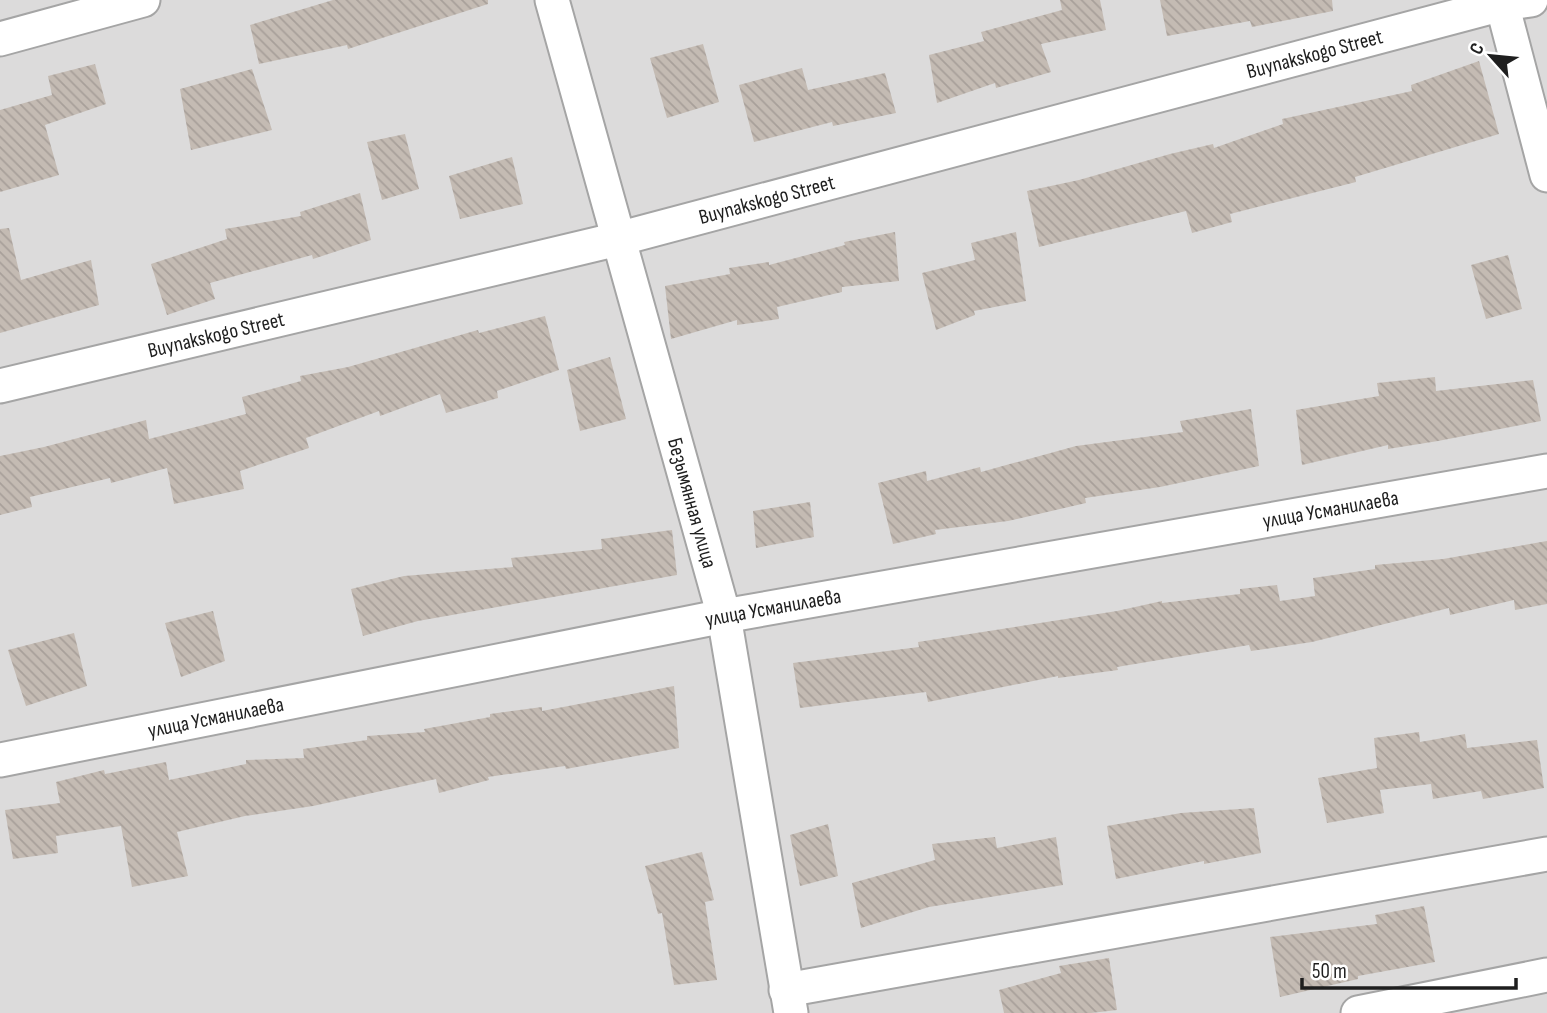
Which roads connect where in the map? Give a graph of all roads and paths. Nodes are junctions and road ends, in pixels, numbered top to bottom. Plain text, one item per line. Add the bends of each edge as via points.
1 (143, 0) edge
2 (552, 0) edge
3 (1511, 1) edge
4 (0, 39) edge
5 (1547, 175) edge
6 (618, 239) junction
7 (0, 386) edge
8 (1547, 471) edge
9 (724, 616) junction
10 (0, 760) edge
11 (1547, 854) edge
12 (1547, 975) edge
13 (789, 1001) edge
14 (1358, 1013) edge

1 - 4 street
2 - 6 street, Безымянная улица
3 - 5 street
3 - 6 street, Buynakskogo Street
6 - 7 street, Buynakskogo Street
6 - 9 street, Безымянная улица
8 - 9 street, улица Усманилаева
9 - 10 street, улица Усманилаева
9 - 13 street, Безымянная улица
11 - 13 street
12 - 14 street

